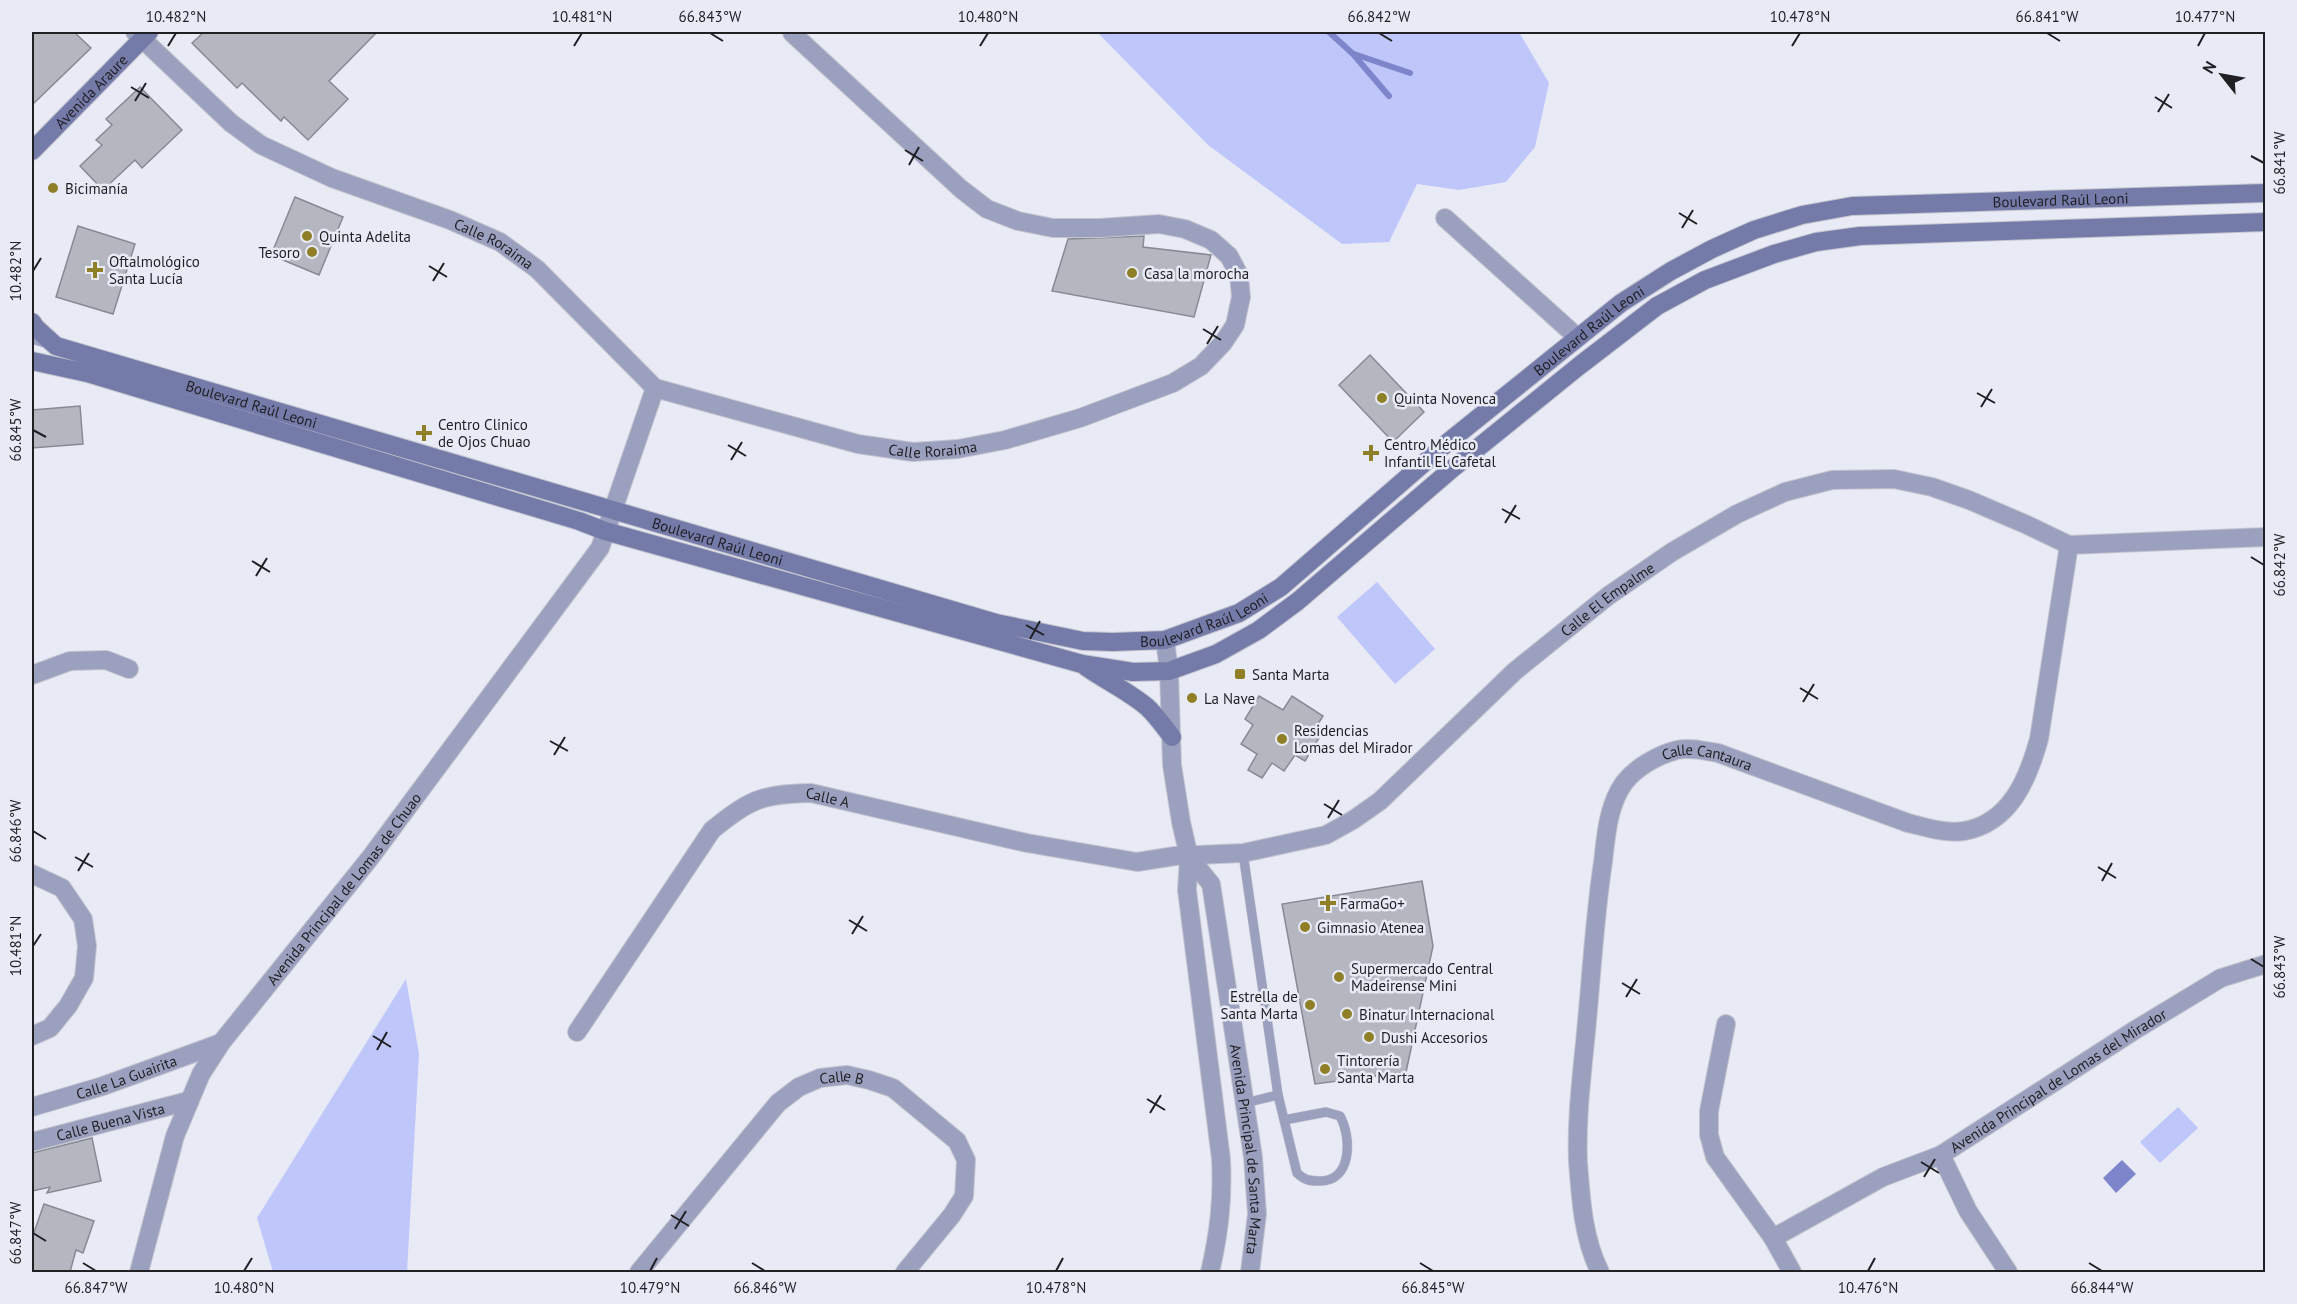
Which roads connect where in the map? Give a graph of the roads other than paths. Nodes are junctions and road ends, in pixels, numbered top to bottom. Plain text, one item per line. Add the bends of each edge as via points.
1 (792, 33) edge
2 (142, 34) edge
3 (32, 151) edge
4 (2265, 193) edge
5 (1445, 218) dead end
6 (2265, 222) edge
7 (32, 322) edge
8 (1577, 337) junction
9 (32, 339) edge
10 (56, 346) junction
11 (32, 361) edge
12 (655, 388) junction
13 (612, 510) junction
14 (605, 531) junction
15 (2265, 537) edge
16 (2069, 545) junction
17 (1166, 640) junction
18 (1082, 664) junction
19 (129, 669) dead end
20 (1169, 671) junction
21 (32, 675) edge
22 (1172, 737) junction
23 (1243, 853) junction
24 (1189, 857) junction
25 (32, 874) edge
26 (2265, 964) edge
27 (1726, 1024) dead end
28 (577, 1032) dead end
29 (32, 1036) edge
30 (221, 1043) junction
31 (1278, 1095) junction
32 (188, 1101) junction
33 (1245, 1103) junction
34 (32, 1107) edge
35 (1284, 1120) junction
36 (32, 1142) edge
37 (1941, 1155) junction
38 (1773, 1238) junction
39 (139, 1272) edge
40 (639, 1272) edge
41 (904, 1272) edge
42 (1210, 1272) edge
43 (1250, 1272) edge
44 (1600, 1272) edge
45 (1792, 1272) edge
46 (2008, 1272) edge

1 - 12 street, Calle Roraima via 987,208 1053,228 1159,224 1211,240 1229,256 1239,275 1241,297 1235,325 1201,366 1173,383 1080,418 958,449 913,452 858,444
2 - 3 street, Avenida Araure
2 - 12 street, Calle Roraima via 231,123 261,145 332,178 500,242 537,269
4 - 8 street, Boulevard Raúl Leoni via 1852,206 1802,215 1712,249 1621,303
5 - 8 street
6 - 20 street, Boulevard Raúl Leoni via 1860,236 1816,242 1705,280 1657,306 1579,366 1259,630 1216,654
7 - 10 street
8 - 17 street, Boulevard Raúl Leoni via 1281,587 1239,613
9 - 10 lane
10 - 13 street, Boulevard Raúl Leoni
11 - 14 street, Boulevard Raúl Leoni via 87,373
12 - 13 street, Avenida Principal de Lomas de Chuao
13 - 14 street, Avenida Principal de Lomas de Chuao
13 - 17 street, Boulevard Raúl Leoni via 1026,630 1083,641
14 - 18 street, Boulevard Raúl Leoni
14 - 30 street, Avenida Principal de Lomas de Chuao via 600,548 377,848
15 - 16 street
16 - 23 street, Calle El Empalme via 1969,500 1893,478 1832,480 1785,492 1737,514 1672,552 1608,596 1515,671 1380,801 1353,820 1326,835
16 - 44 street, Calle Cantaura via 2031,769 2006,808 1986,823 1963,831 1908,823 1718,753 1694,749 1678,750 1649,762 1624,783 1611,813 1597,900 1578,1127 1582,1217
17 - 20 street, Avenida Principal de Santa Marta
18 - 20 street, Boulevard Raúl Leoni via 1133,672
18 - 22 street via 1148,708
19 - 21 street via 106,660 70,661
20 - 22 street, Avenida Principal de Santa Marta
22 - 24 street, Avenida Principal de Santa Marta via 1172,765
23 - 24 street, Calle El Empalme
23 - 31 lane
24 - 28 street, Calle A via 1137,862 1027,843 811,793 779,794 756,800 712,830
24 - 33 street, Avenida Principal de Santa Marta via 1211,884
24 - 42 street, Avenida Principal de Santa Marta via 1187,890 1223,1194
25 - 29 street via 62,888 83,919 87,946 84,978 68,1006 50,1028
26 - 37 street, Avenida Principal de Lomas del Mirador via 2221,978
27 - 38 street via 1709,1111 1709,1135 1715,1156
30 - 32 street, Avenida Principal de Lomas de Chuao
30 - 34 street, Calle La Guairita
31 - 33 lane
31 - 35 lane
32 - 36 street, Calle Buena Vista
32 - 39 street, Avenida Principal de Lomas de Chuao
33 - 43 street, Avenida Principal de Santa Marta via 1257,1214
35 - 35 lane via 1297,1173 1310,1181 1330,1182 1342,1170 1348,1147 1346,1126 1340,1116 1326,1112
37 - 38 street via 1883,1177
37 - 46 street, Avenida Principal de Lomas del Mirador via 1968,1211
38 - 45 street
40 - 41 street, Calle B via 778,1103 820,1078 847,1075 893,1088 957,1141 966,1160 964,1196

